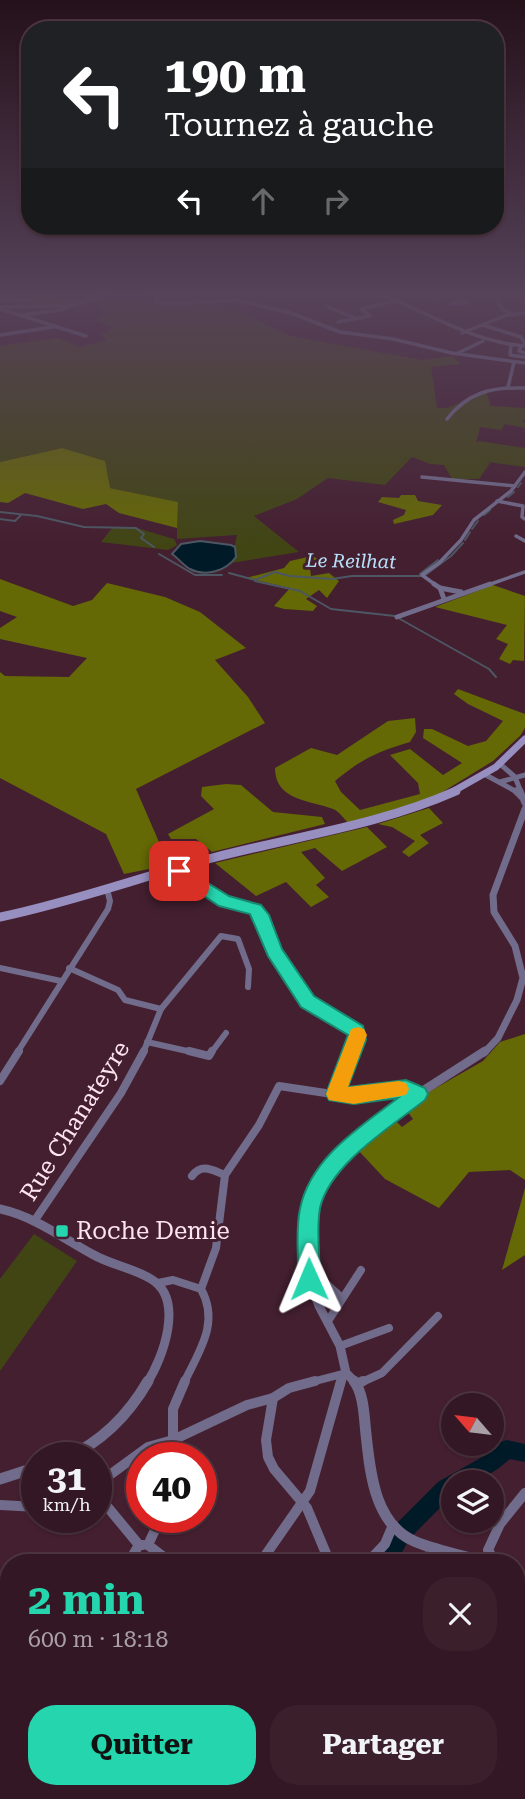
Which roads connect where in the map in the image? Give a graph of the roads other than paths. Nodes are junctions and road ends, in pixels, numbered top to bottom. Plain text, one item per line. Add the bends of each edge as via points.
1 (512, 377) edge
2 (508, 387) junction
3 (525, 388) edge
4 (447, 419) dead end
5 (525, 472) edge
6 (422, 477) dead end
7 (515, 485) junction
8 (497, 501) junction
9 (525, 519) edge
10 (516, 536) dead end
11 (525, 541) edge
12 (525, 572) edge
13 (440, 588) junction
14 (466, 592) junction
15 (444, 599) junction
16 (397, 617) dead end
17 (525, 739) edge
18 (499, 763) junction
19 (484, 774) junction
20 (525, 775) edge
21 (515, 777) junction
22 (500, 782) junction
23 (525, 804) edge
24 (178, 868) junction
25 (107, 889) junction
26 (0, 917) edge
27 (0, 968) edge
28 (69, 968) junction
29 (61, 981) junction
30 (248, 987) dead end
31 (161, 1009) junction
32 (226, 1033) dead end
33 (147, 1042) junction
34 (0, 1081) edge
35 (336, 1094) junction
36 (418, 1094) junction
37 (225, 1175) junction
38 (192, 1176) dead end
39 (0, 1209) edge
40 (35, 1220) junction
41 (360, 1270) dead end
42 (309, 1279) junction
43 (158, 1283) junction
44 (201, 1289) junction
45 (342, 1298) junction
46 (438, 1317) dead end
47 (328, 1321) junction
48 (389, 1328) dead end
49 (340, 1346) junction
50 (346, 1373) junction
51 (357, 1384) junction
52 (273, 1398) junction
53 (173, 1440) junction
54 (94, 1442) edge
55 (21, 1473) edge
56 (112, 1473) edge
57 (0, 1479) edge
58 (525, 1493) edge
59 (304, 1503) junction
60 (0, 1505) edge
61 (21, 1506) edge
62 (112, 1510) edge
63 (396, 1527) junction
64 (151, 1533) edge
65 (144, 1545) junction
66 (136, 1554) edge
67 (159, 1554) edge
68 (267, 1554) edge
69 (327, 1554) edge
70 (376, 1554) edge
71 (458, 1554) edge
72 (490, 1554) edge

1 - 2 street
2 - 3 street
2 - 4 street via 463,401
5 - 7 street
6 - 7 street
7 - 8 street
8 - 9 street via 523,506
8 - 13 street via 422,576
10 - 11 street
12 - 14 street
13 - 14 street
13 - 15 street
14 - 15 street
15 - 16 street
17 - 18 main road
18 - 19 main road
18 - 21 street
19 - 22 street
19 - 24 main road via 398,814
20 - 21 street
21 - 22 street
21 - 23 street
22 - 23 street via 513,788
23 - 36 street via 492,904 519,958 523,981 517,1000 490,1048
24 - 25 main road
24 - 35 street via 225,901 256,909 274,951 308,1002 357,1031
25 - 26 main road
25 - 28 street via 108,909
27 - 29 street
28 - 29 street
28 - 31 street via 118,990 125,1000
29 - 34 street
30 - 31 street, Rue Chanateyre via 249,969 238,939 221,936
31 - 33 street, Rue Chanateyre
32 - 33 street, Rue Chanateyre via 209,1056
33 - 40 street, Rue Chanateyre via 115,1102
35 - 36 street via 406,1089
35 - 37 street via 279,1086
36 - 42 street via 345,1150 317,1189 310,1210
37 - 38 street via 203,1167
37 - 44 street via 215,1254
39 - 40 street
40 - 43 street via 94,1257
41 - 45 street
42 - 45 street via 322,1280
42 - 47 street
43 - 44 street via 173,1280
43 - 54 street via 166,1294 168,1314 155,1370
44 - 53 street via 209,1303 211,1325 173,1409
45 - 47 street
46 - 51 street via 382,1373
47 - 49 street
48 - 49 street
49 - 50 street
50 - 51 street
50 - 52 street via 289,1388
50 - 59 street
51 - 63 street via 370,1472 378,1501
52 - 53 street via 247,1405
52 - 59 street via 268,1457
53 - 56 street via 148,1447
55 - 57 street
58 - 72 street via 500,1524
59 - 68 street
59 - 69 street
60 - 61 street
62 - 65 street
63 - 70 street
63 - 71 street via 410,1539
64 - 65 street
65 - 66 street
65 - 67 street

